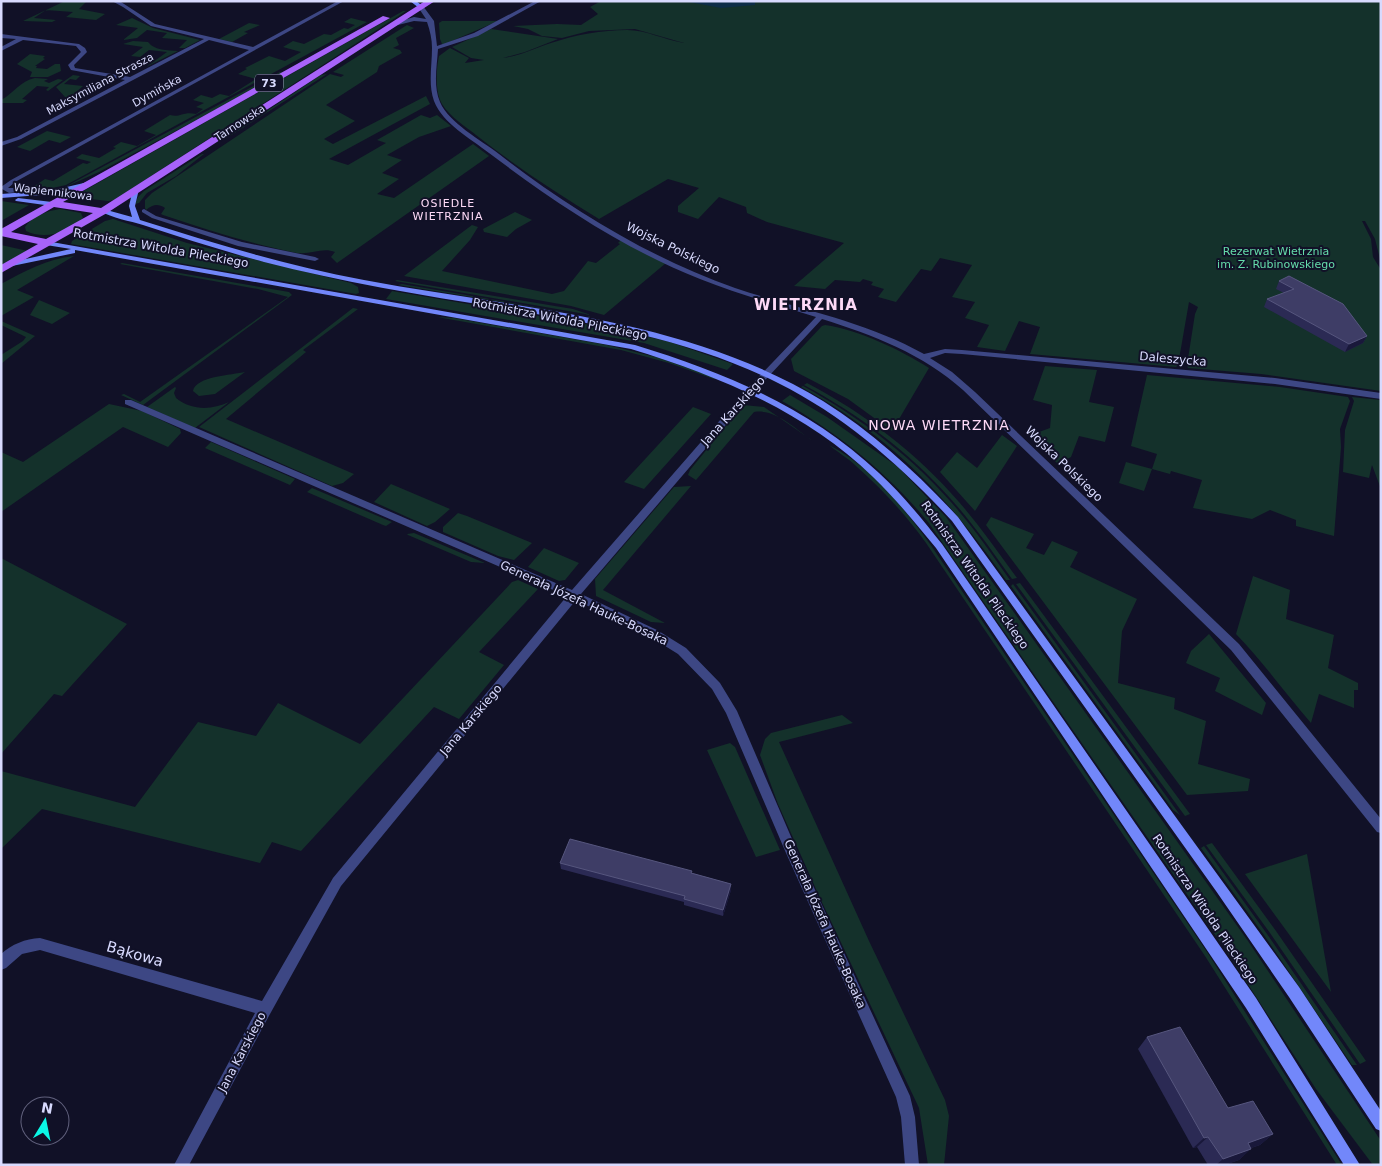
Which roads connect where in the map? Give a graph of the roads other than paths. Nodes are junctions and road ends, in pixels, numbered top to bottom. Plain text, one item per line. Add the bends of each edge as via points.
1 (114, 1) edge
2 (342, 1) edge
3 (431, 1) edge
4 (539, 1) edge
5 (416, 3) edge
6 (431, 22) junction
7 (394, 24) junction
8 (1, 36) edge
9 (21, 39) junction
10 (206, 39) junction
11 (436, 48) junction
12 (1, 49) edge
13 (254, 49) junction
14 (130, 79) junction
15 (1, 144) edge
16 (88, 184) junction
17 (136, 189) junction
18 (28, 190) dead end
19 (1, 197) edge
20 (52, 204) junction
21 (103, 211) junction
22 (149, 211) dead end
23 (137, 221) junction
24 (1, 233) edge
25 (49, 243) junction
26 (82, 250) junction
27 (315, 259) dead end
28 (12, 264) junction
29 (1, 270) edge
30 (820, 317) junction
31 (962, 352) junction
32 (923, 357) junction
33 (937, 365) junction
34 (766, 374) junction
35 (750, 390) junction
36 (1381, 396) edge
37 (128, 402) dead end
38 (574, 596) junction
39 (1381, 828) edge
40 (1, 964) edge
41 (265, 1009) junction
42 (1381, 1124) edge
43 (181, 1165) edge
44 (912, 1165) edge
45 (1353, 1165) edge

1 - 10 street via 153,26
2 - 13 street, Dymińska
3 - 5 main road, Tarnowska / 73
4 - 11 street via 494,26
5 - 6 street, Wojska Polskiego
5 - 7 main road, Tarnowska / 73
5 - 16 main road, Tarnowska / 73
6 - 7 street via 414,19
6 - 11 street, Wojska Polskiego
7 - 17 main road, Tarnowska / 73
8 - 9 street
9 - 12 street
9 - 14 street via 77,45 84,52 71,65 73,69
10 - 13 street
10 - 14 street, Maksymiliana Strasza
11 - 30 street, Wojska Polskiego via 434,92 439,107 448,118 517,172 609,230 689,272
13 - 18 street, Dymińska via 4,188 9,191
14 - 15 street, Maksymiliana Strasza via 19,138
16 - 19 main road via 54,192
16 - 20 main road, Tarnowska / 73
17 - 21 main road, Tarnowska / 73
17 - 23 main road via 132,206
19 - 20 main road, Wapiennikowa
20 - 21 main road, Wapiennikowa
20 - 24 main road, 73
21 - 23 main road, Rotmistrza Witolda Pileckiego
21 - 25 main road, Tarnowska / 73
22 - 27 street via 237,242
23 - 34 main road, Rotmistrza Witolda Pileckiego via 301,269 654,334 718,354
24 - 25 main road, Rotmistrza Witolda Pileckiego
25 - 26 main road, Rotmistrza Witolda Pileckiego
25 - 28 main road, 73
26 - 28 main road
26 - 35 main road, Rotmistrza Witolda Pileckiego via 611,342 694,366
28 - 29 main road, 73
30 - 32 street, Wojska Polskiego via 876,335
30 - 34 street, Jana Karskiego
31 - 32 street, Daleszycka
31 - 33 street via 948,356
31 - 36 street, Daleszycka via 1275,381
32 - 33 street, Wojska Polskiego
33 - 39 street, Wojska Polskiego via 983,404 1216,627
34 - 35 street, Jana Karskiego
34 - 42 main road, Rotmistrza Witolda Pileckiego via 828,408 872,438 925,485 955,518 1232,903
35 - 38 street, Jana Karskiego
35 - 45 main road, Rotmistrza Witolda Pileckiego via 802,417 849,450 916,515 1240,988
37 - 38 street, Generała Józefa Hauke-Bosaka
38 - 41 street, Jana Karskiego via 337,882
38 - 44 street, Generała Józefa Hauke-Bosaka via 674,645 706,674 724,697 903,1096
40 - 41 street, Bąkowa via 19,948 40,944
41 - 43 street, Jana Karskiego

